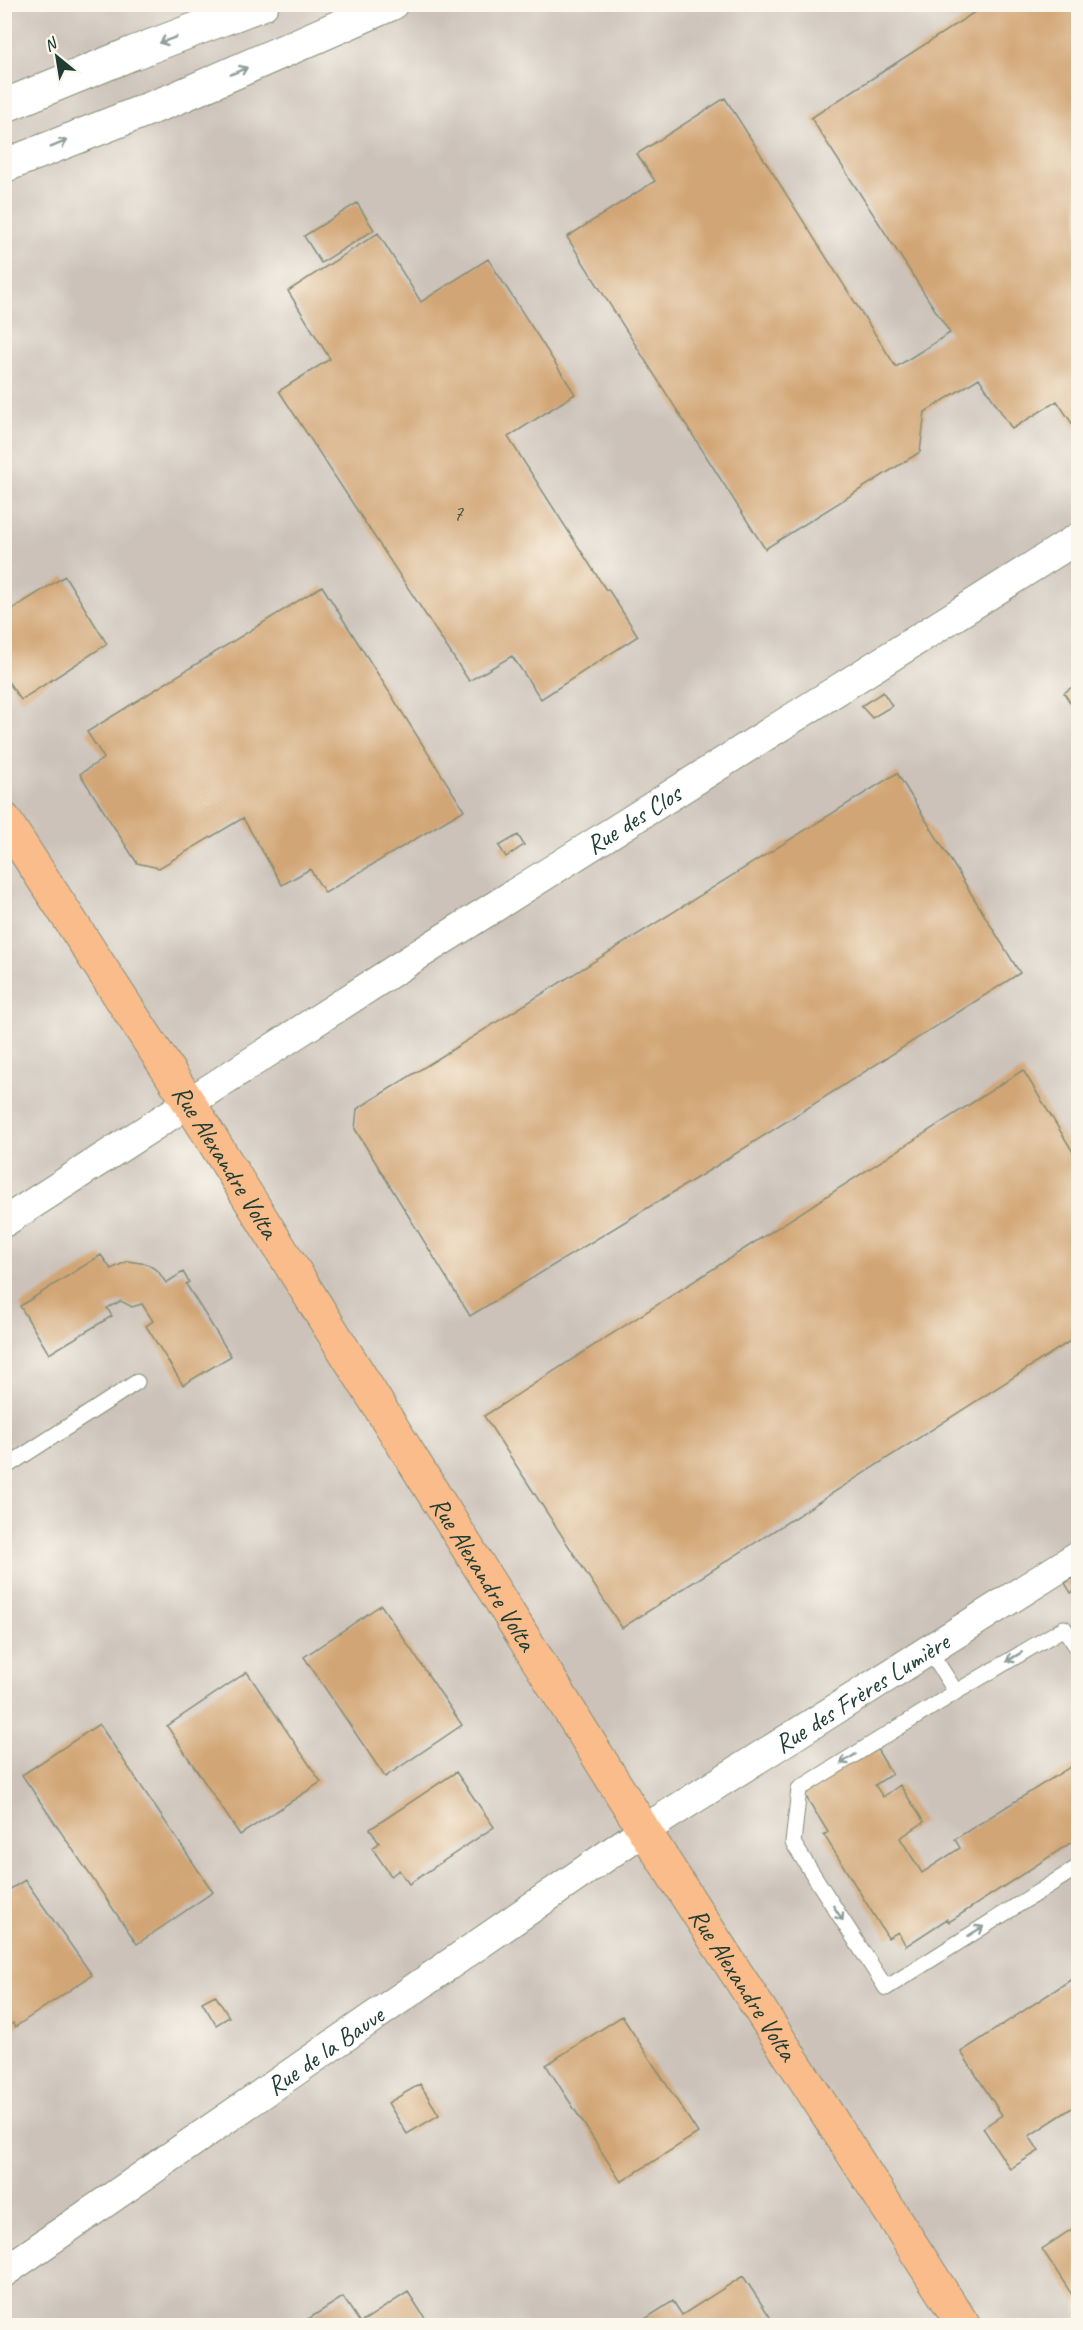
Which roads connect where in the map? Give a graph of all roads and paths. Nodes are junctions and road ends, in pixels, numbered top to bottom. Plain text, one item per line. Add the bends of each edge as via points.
1 (262, 4) edge
2 (391, 4) edge
3 (4, 106) edge
4 (4, 166) edge
5 (1078, 538) edge
6 (4, 819) edge
7 (190, 1104) junction
8 (4, 1222) edge
9 (137, 1382) dead end
10 (4, 1462) edge
11 (1078, 1556) edge
12 (1078, 1649) edge
13 (928, 1650) junction
14 (956, 1692) junction
15 (644, 1830) junction
16 (1078, 1867) edge
17 (4, 2271) edge
18 (964, 2325) edge

1 -> 3 street
4 -> 2 street via 174,99
5 - 7 street, Rue des Clos via 418,955
6 - 7 main road, Rue Alexandre Volta
7 - 8 street, Rue des Clos
7 - 15 main road, Rue Alexandre Volta
9 - 10 lane via 7,1466
11 - 13 street, Rue des Frères Lumière
12 -> 14 lane via 1064,1628
13 - 14 lane
13 - 15 street, Rue des Frères Lumière
14 -> 16 lane via 799,1789 793,1844 886,1988
15 - 17 street, Rue de la Bauve
15 - 18 main road, Rue Alexandre Volta

